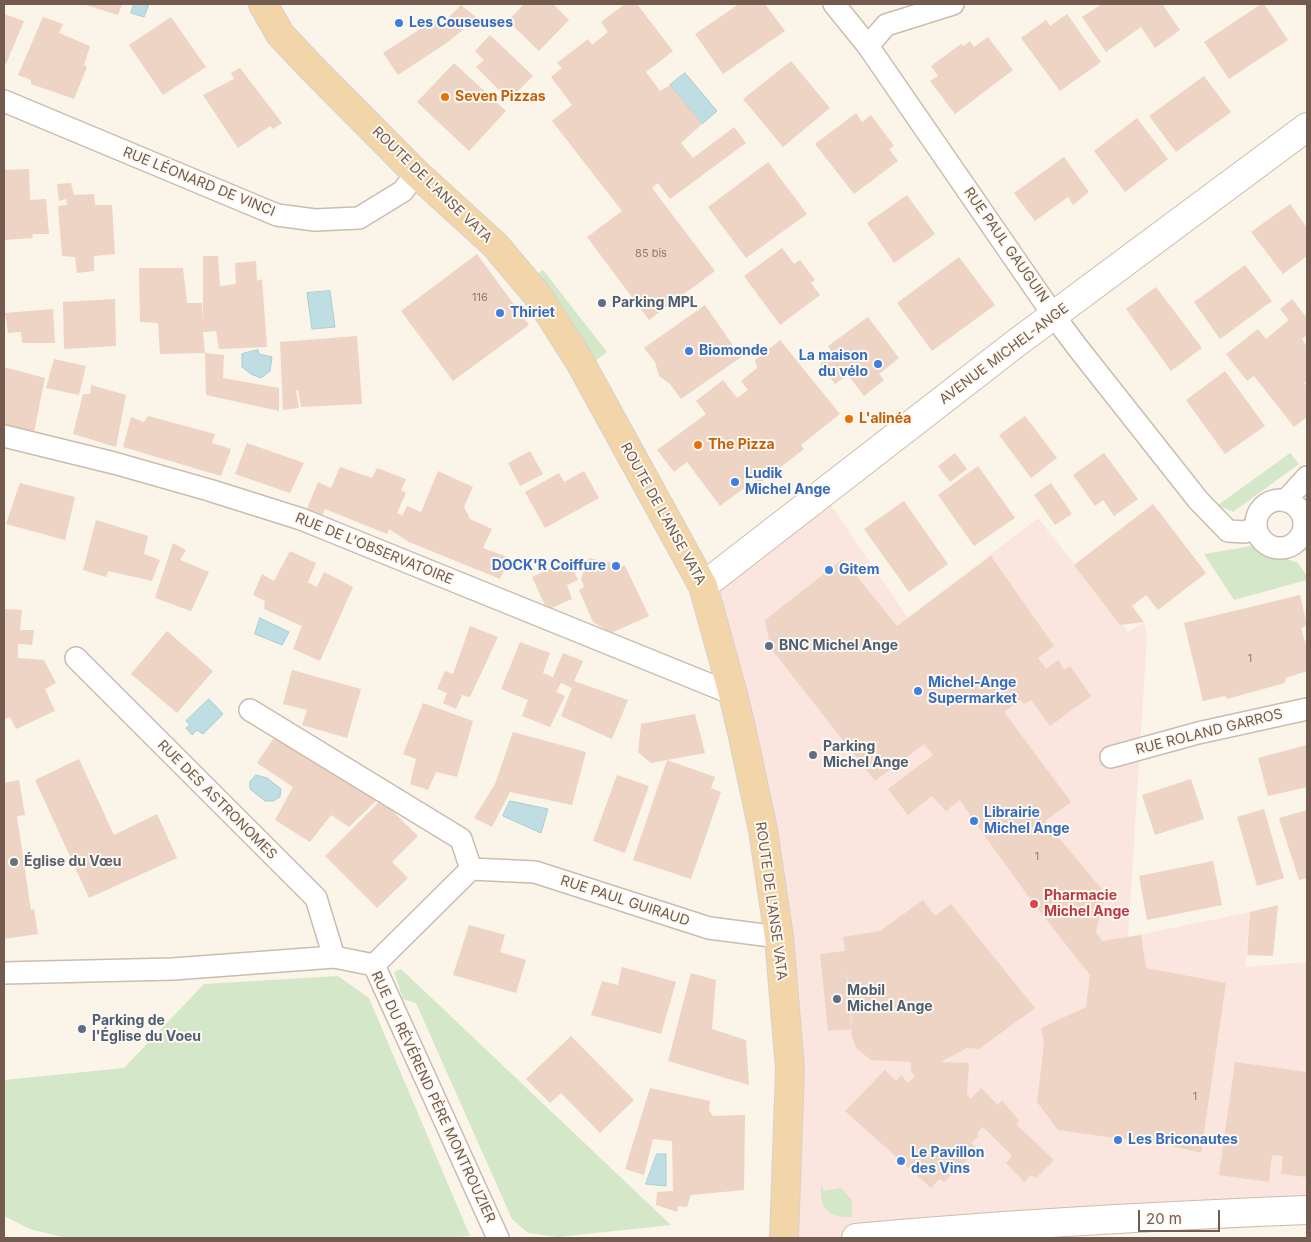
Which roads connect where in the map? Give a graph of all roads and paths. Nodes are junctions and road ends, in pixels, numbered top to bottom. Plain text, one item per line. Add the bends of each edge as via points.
1 (263, 4) edge
2 (834, 4) edge
3 (953, 4) edge
4 (868, 46) junction
5 (4, 101) edge
6 (1307, 126) edge
7 (416, 173) junction
8 (1054, 316) junction
9 (4, 436) edge
10 (1307, 477) edge
11 (1285, 500) junction
12 (1256, 526) junction
13 (1300, 547) edge
14 (703, 586) junction
15 (76, 658) dead end
16 (733, 694) junction
17 (1307, 709) edge
18 (250, 710) dead end
19 (1111, 757) dead end
20 (470, 868) junction
21 (779, 937) junction
22 (334, 957) junction
23 (374, 965) junction
24 (4, 973) edge
25 (1307, 1210) edge
26 (498, 1238) edge
27 (784, 1238) edge
28 (856, 1238) edge

1 - 7 main road, ROUTE DE L'ANSE VATA via 280,34
2 - 4 street, RUE PAUL GAUGUIN
3 - 4 street via 886,25
4 - 8 street, RUE PAUL GAUGUIN
5 - 7 street, RUE LÉONARD DE VINCI via 277,216 315,220 359,218 403,191
6 - 8 main road, AVENUE MICHEL-ANGE
7 - 14 main road, ROUTE DE L'ANSE VATA via 494,245 538,296 580,362
8 - 12 street, RUE PAUL GAUGUIN via 1216,520 1228,531 1245,532
8 - 14 main road, AVENUE MICHEL-ANGE
9 - 16 street, RUE DE L'OBSERVATOIRE via 114,462 301,519
10 - 11 street
11 - 12 street via 1270,502 1264,507 1256,519
11 - 13 street via 1298,508 1302,515
12 - 13 street via 1260,539 1270,546
14 - 16 main road, ROUTE DE L'ANSE VATA
15 - 22 street, RUE DES ASTRONOMES via 316,898
16 - 21 main road, ROUTE DE L'ANSE VATA via 763,830
17 - 19 street, RUE ROLAND GARROS via 1198,733
18 - 20 street via 461,839
20 - 21 street, RUE PAUL GUIRAUD via 535,872 710,928
20 - 23 street
21 - 27 main road, ROUTE DE L'ANSE VATA via 790,1070
22 - 23 street, RUE DU RÉVÉREND PÈRE MONTROUZIER
22 - 24 street, RUE DU RÉVÉREND PÈRE MONTROUZIER via 173,969
23 - 26 street, RUE DU RÉVÉREND PÈRE MONTROUZIER
25 - 28 main road via 964,1228

